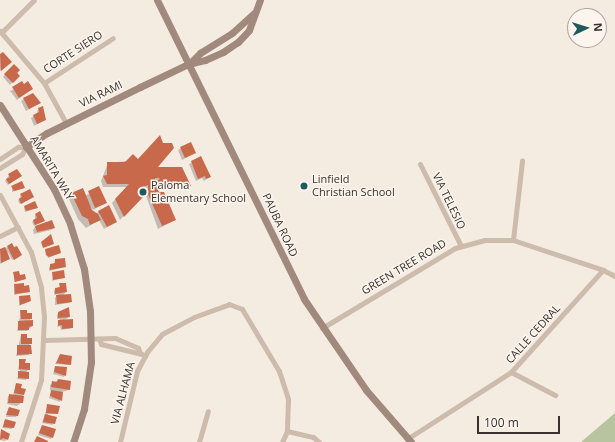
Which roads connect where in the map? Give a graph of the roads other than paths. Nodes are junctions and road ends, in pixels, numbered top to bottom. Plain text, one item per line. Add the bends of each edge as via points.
1 (34, 0) edge
2 (157, 0) edge
3 (260, 0) edge
4 (256, 10) junction
5 (1, 31) edge
6 (113, 38) dead end
7 (188, 64) junction
8 (44, 83) junction
9 (0, 105) edge
10 (66, 123) junction
11 (26, 147) junction
12 (0, 159) edge
13 (522, 160) dead end
14 (420, 164) dead end
15 (0, 168) edge
16 (0, 195) edge
17 (18, 227) junction
18 (0, 236) edge
19 (513, 240) junction
20 (461, 246) junction
21 (603, 270) junction
22 (615, 276) edge
23 (322, 328) junction
24 (45, 340) junction
25 (96, 341) junction
26 (142, 354) junction
27 (511, 372) junction
28 (555, 395) dead end
29 (208, 411) dead end
30 (287, 431) junction
31 (409, 440) edge
32 (21, 442) edge
33 (73, 442) edge
34 (120, 442) edge
35 (199, 442) edge
36 (282, 442) edge
37 (319, 442) edge

1 - 5 street
2 - 7 street, PAUBA ROAD
3 - 4 street
4 - 7 street via 232,33 200,52
4 - 7 street via 249,30 238,42 205,60
5 - 8 street
6 - 8 street, CORTE SIERO
7 - 10 street, VIA RAMI
7 - 23 street, PAUBA ROAD via 287,267
8 - 10 street
9 - 11 street, AMARITA WAY
10 - 11 street, VIA RAMI
11 - 12 street, VIA RAMI via 18,147
11 - 15 street, VIA RAMI via 22,154
11 - 25 street, AMARITA WAY via 54,189 77,243
13 - 19 street
14 - 20 street, VIA TELESIO
16 - 17 street
17 - 18 street
17 - 24 street via 32,252 42,288
19 - 20 street, GREEN TREE ROAD via 484,240
19 - 21 street, GREEN TREE ROAD
20 - 23 street, GREEN TREE ROAD
21 - 22 street, GREEN TREE ROAD
21 - 27 street, CALLE CEDRAL
23 - 31 street, PAUBA ROAD via 366,390
24 - 25 street
24 - 32 street via 41,380
25 - 26 street
25 - 33 street, AMARITA WAY via 88,390
26 - 30 street, VIA ALHAMA via 162,334 194,317 229,304 242,309 279,371 288,399
26 - 34 street, VIA ALHAMA
27 - 28 street
27 - 31 street, CALLE CEDRAL
29 - 35 street
30 - 36 street
30 - 37 street via 313,437

